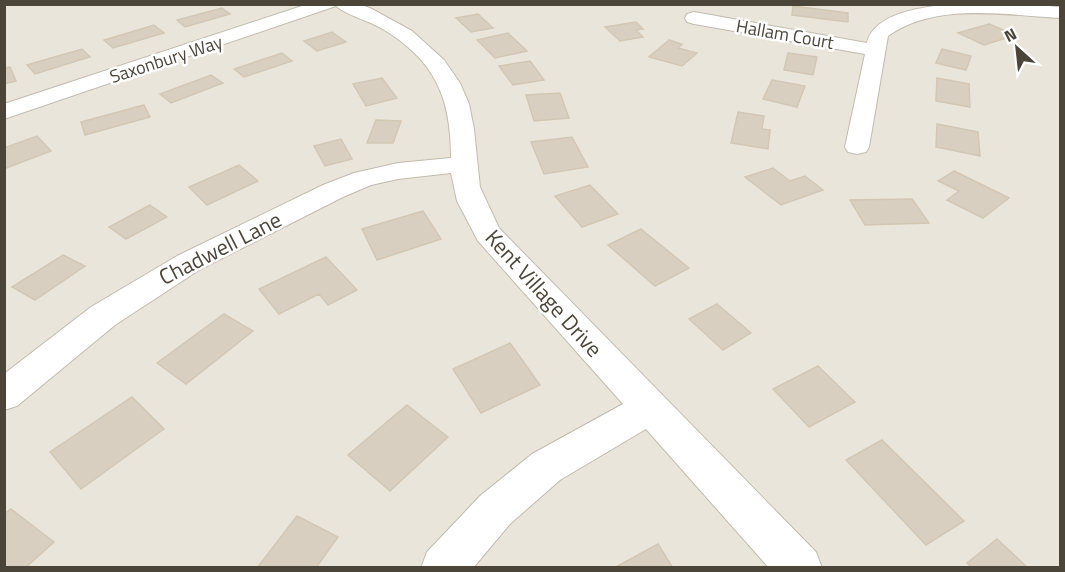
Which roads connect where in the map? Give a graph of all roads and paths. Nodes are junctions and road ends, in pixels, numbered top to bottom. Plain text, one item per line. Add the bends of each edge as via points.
1 (328, 4) edge
2 (343, 4) edge
3 (1060, 13) edge
4 (694, 18) dead end
5 (875, 50) junction
6 (4, 112) edge
7 (857, 147) dead end
8 (464, 164) junction
9 (4, 395) edge
10 (649, 408) junction
11 (443, 567) edge
12 (800, 567) edge

1 - 6 street, Saxonbury Way
2 - 8 street, Kent Village Drive via 410,37 441,70 454,94 462,127
3 - 5 street via 980,5 924,8 885,25
4 - 5 street, Hallam Court
5 - 7 street
8 - 9 street, Chadwell Lane via 363,179 198,258 103,316
8 - 10 street, Kent Village Drive via 467,191 488,234
10 - 11 street via 546,467 495,510
10 - 12 street, Kent Village Drive

